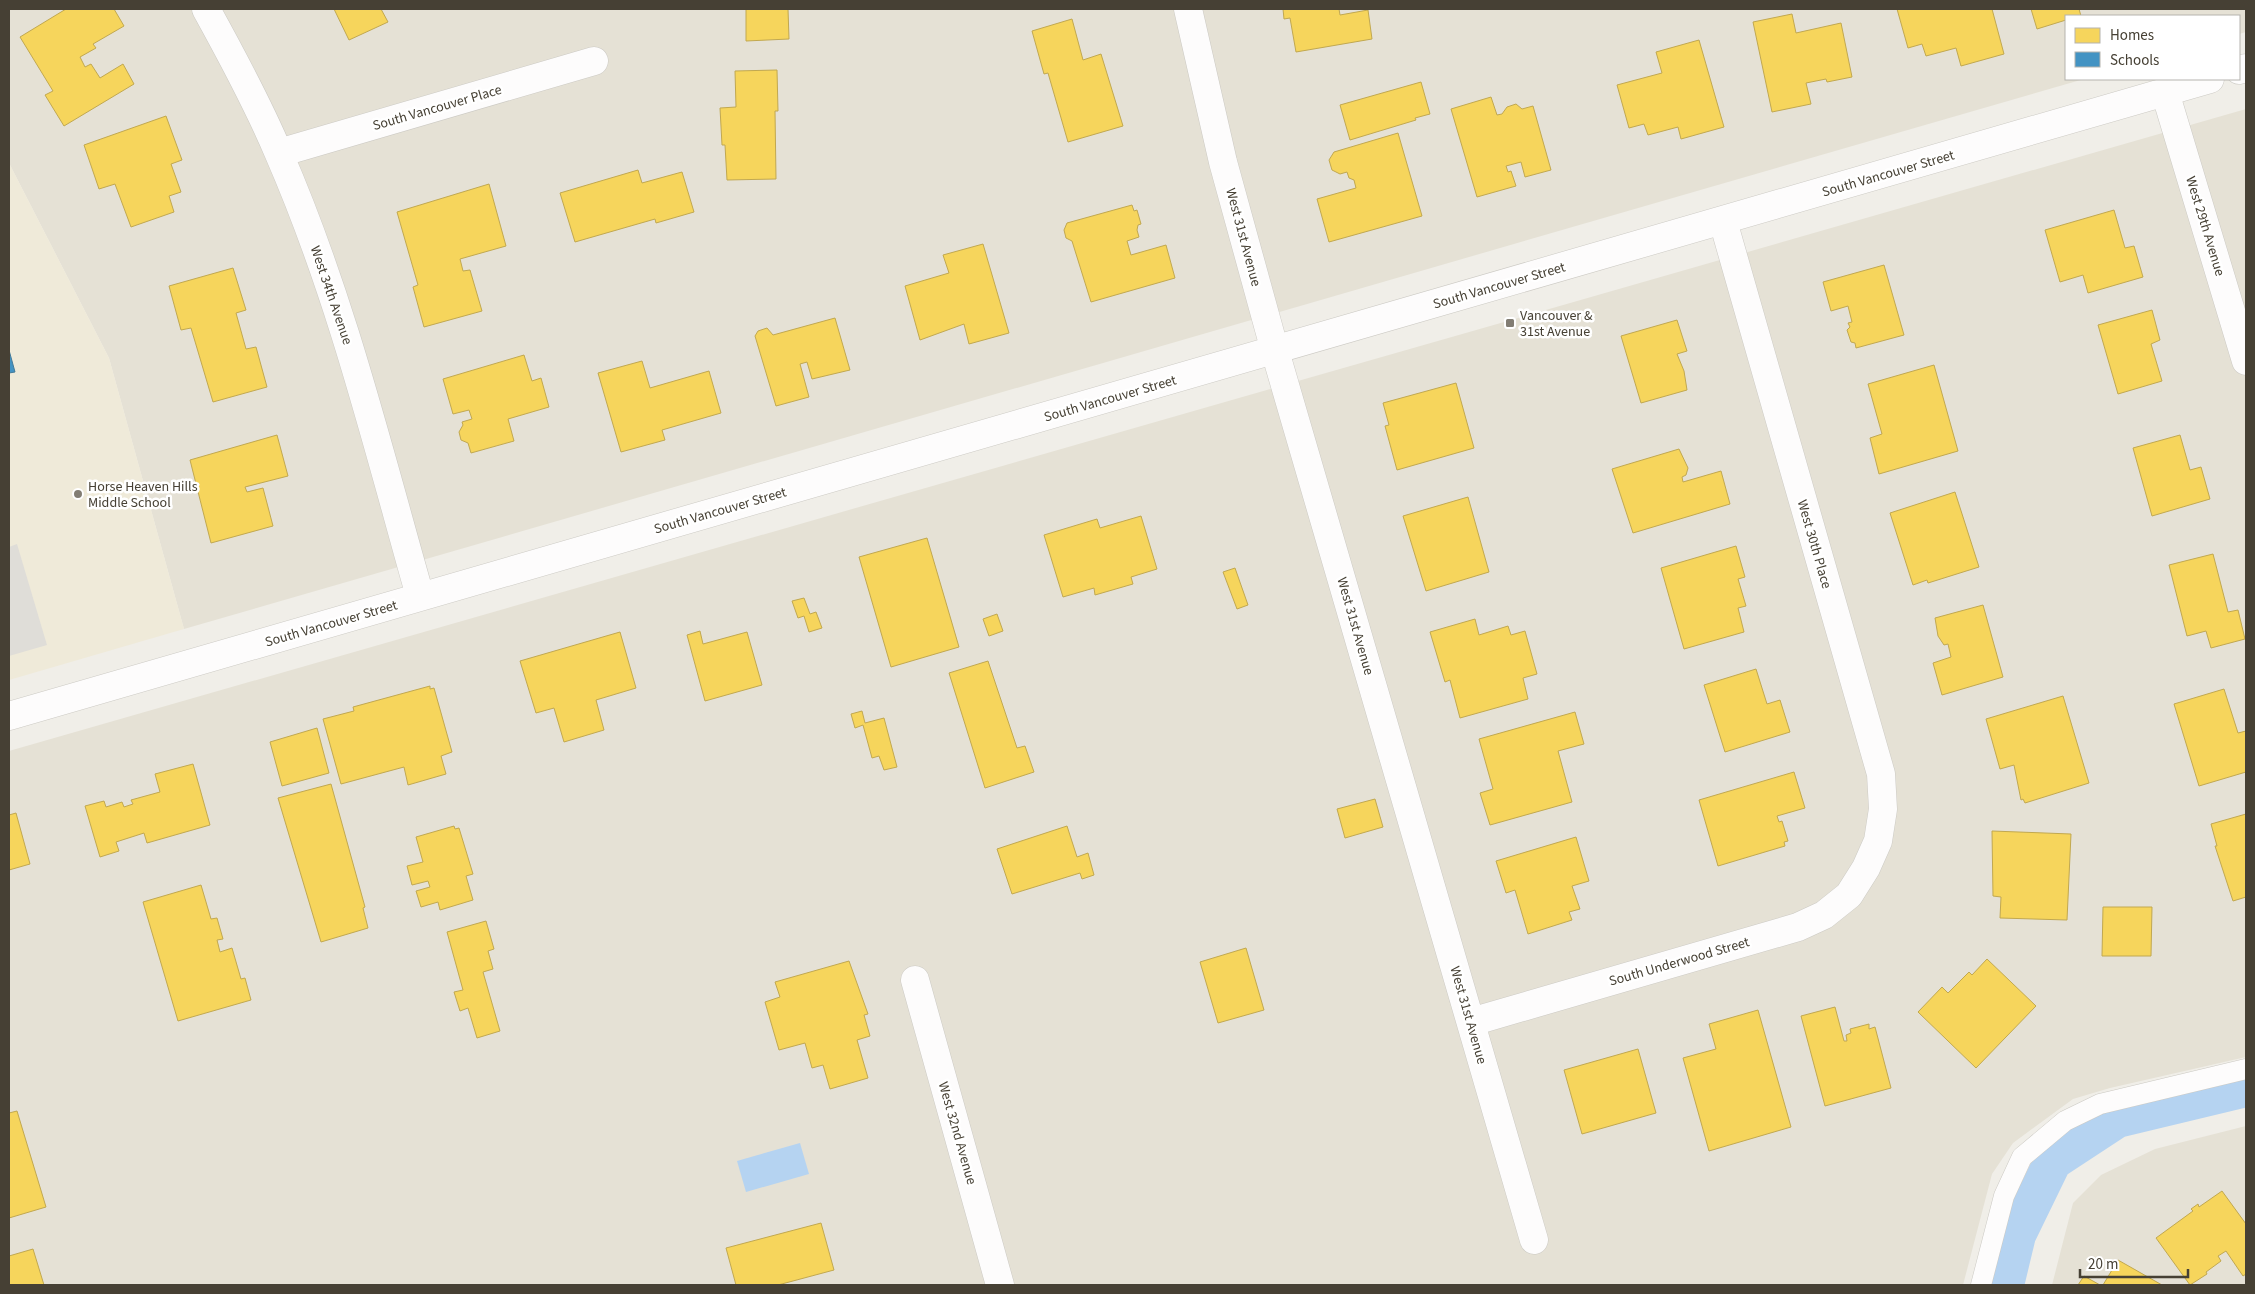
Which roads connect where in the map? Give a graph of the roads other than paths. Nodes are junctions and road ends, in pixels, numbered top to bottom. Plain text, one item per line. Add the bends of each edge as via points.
1 (206, 9) edge
2 (1188, 9) edge
3 (594, 61) dead end
4 (2207, 80) edge
5 (2165, 92) junction
6 (279, 153) junction
7 (1724, 221) junction
8 (1275, 351) junction
9 (2246, 361) edge
10 (420, 596) junction
11 (9, 716) edge
12 (1866, 868) joint
13 (915, 980) dead end
14 (1471, 1022) junction
15 (2246, 1069) edge
16 (1534, 1240) dead end
17 (1000, 1285) edge
18 (1981, 1285) edge

1 - 6 street, West 34th Avenue
2 - 8 street, West 31st Avenue via 1223,162
3 - 6 street, South Vancouver Place
4 - 5 street, South Vancouver Street
5 - 7 street, South Vancouver Street
5 - 9 street, West 29th Avenue
6 - 10 street, West 34th Avenue via 316,247 349,345
7 - 8 street, South Vancouver Street
7 - 12 street, West 30th Place via 1881,774 1883,809 1878,841
8 - 10 street, South Vancouver Street
8 - 14 street, West 31st Avenue
10 - 11 street, South Vancouver Street
12 - 14 street, South Underwood Street via 1849,895 1824,915 1798,927
13 - 17 street, West 32nd Avenue
14 - 16 street, West 31st Avenue
15 - 18 lane via 2100,1104 2065,1121 2022,1157 2004,1196

